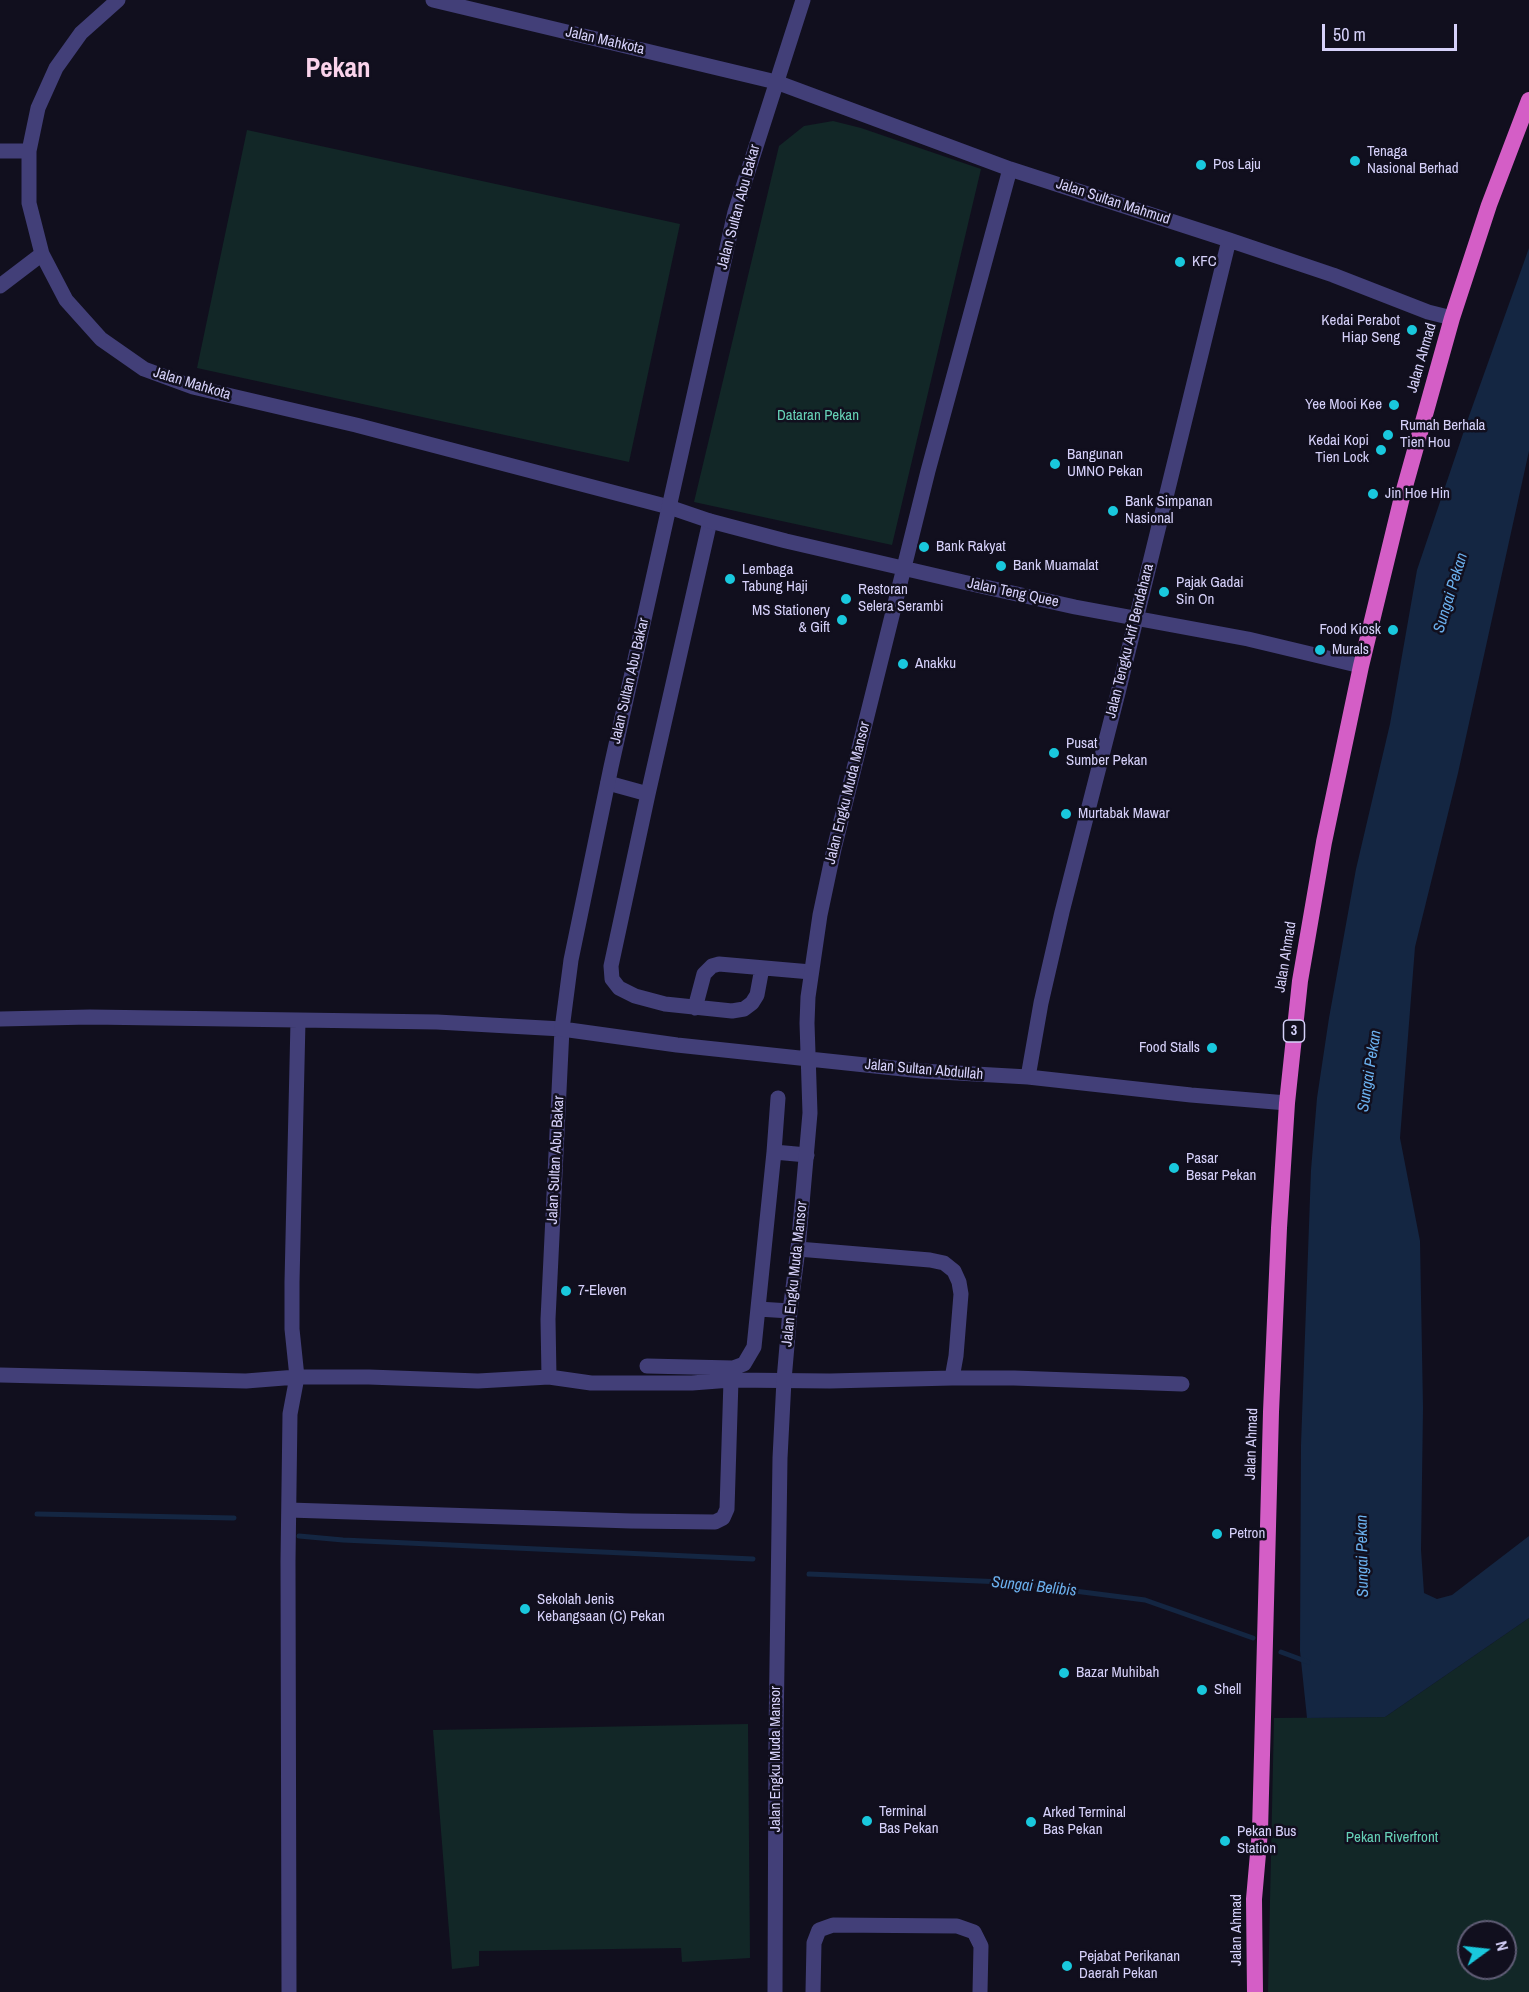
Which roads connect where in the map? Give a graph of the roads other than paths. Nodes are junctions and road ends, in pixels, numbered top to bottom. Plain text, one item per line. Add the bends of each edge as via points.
1 (433, 0) edge
2 (803, 0) edge
3 (115, 1) edge
4 (776, 82) junction
5 (1529, 100) edge
6 (29, 151) junction
7 (0, 152) edge
8 (1010, 169) junction
9 (1229, 240) junction
10 (42, 254) junction
11 (0, 286) edge
12 (1452, 318) junction
13 (669, 507) junction
14 (710, 521) junction
15 (904, 567) junction
16 (1136, 618) junction
17 (1361, 666) junction
18 (608, 783) junction
19 (648, 794) junction
20 (762, 968) junction
21 (811, 972) junction
22 (695, 1008) junction
23 (0, 1019) edge
24 (298, 1021) junction
25 (562, 1029) junction
26 (808, 1059) junction
27 (1028, 1077) junction
28 (778, 1098) dead end
29 (1287, 1103) junction
30 (774, 1152) junction
31 (807, 1155) junction
32 (798, 1249) junction
33 (758, 1309) junction
34 (790, 1311) junction
35 (647, 1366) dead end
36 (0, 1375) edge
37 (297, 1377) junction
38 (549, 1377) junction
39 (952, 1378) junction
40 (731, 1380) junction
41 (784, 1380) junction
42 (1182, 1384) dead end
43 (289, 1510) junction
44 (289, 1992) edge
45 (775, 1992) edge
46 (813, 1992) edge
47 (980, 1992) edge
48 (1256, 1992) edge

1 - 4 street, Jalan Mahkota
2 - 4 street, Jalan Sultan Abu Bakar
3 - 6 street, Jalan Mahkota via 81,33 56,68 38,108
4 - 8 street, Jalan Sultan Mahmud
4 - 13 street, Jalan Sultan Abu Bakar via 735,212
5 - 12 highway, Jalan Ahmad / 3
6 - 7 street
6 - 10 street, Jalan Mahkota via 29,203
8 - 9 street, Jalan Sultan Mahmud
8 - 15 street, Jalan Engku Muda Mansor
9 - 12 street, Jalan Sultan Mahmud
9 - 16 street, Jalan Tengku Arif Bendahara
10 - 11 street
10 - 13 street, Jalan Mahkota via 66,300 101,339 144,369 193,387
12 - 17 highway, Jalan Ahmad / 3 via 1402,497
13 - 14 street, Jalan Teng Quee
13 - 18 street, Jalan Sultan Abu Bakar
14 - 15 street, Jalan Teng Quee
14 - 19 street
15 - 16 street, Jalan Teng Quee
15 - 21 street, Jalan Engku Muda Mansor via 834,849
16 - 17 street, Jalan Teng Quee
16 - 27 street, Jalan Tengku Arif Bendahara via 1041,1003
17 - 29 highway, Jalan Ahmad / 3 via 1308,930
18 - 19 street
18 - 25 street, Jalan Sultan Abu Bakar via 571,960
19 - 22 street via 611,966 612,979 635,996
20 - 21 street
20 - 22 street via 757,995 744,1009
20 - 22 street via 712,966 704,974
21 - 26 street, Jalan Engku Muda Mansor
23 - 24 street, Jalan Sultan Abdullah
24 - 25 street, Jalan Sultan Abdullah via 465,1023
24 - 37 street via 292,1271
25 - 26 street, Jalan Sultan Abdullah
25 - 38 street, Jalan Sultan Abu Bakar via 548,1319
26 - 27 street, Jalan Sultan Abdullah
26 - 31 street, Jalan Engku Muda Mansor
27 - 29 street, Jalan Sultan Abdullah
28 - 30 street
29 - 48 highway, Jalan Ahmad / 3 via 1271,1424 1260,1831 1254,1899
30 - 31 street
30 - 33 street
31 - 32 street, Jalan Engku Muda Mansor
32 - 34 street, Jalan Engku Muda Mansor
32 - 39 street via 930,1260 944,1263 954,1271 961,1294
33 - 34 street
33 - 35 street via 754,1347 744,1364 733,1368
34 - 41 street, Jalan Engku Muda Mansor
36 - 37 street via 234,1380
37 - 38 street via 478,1381
37 - 43 street via 290,1414
38 - 40 street via 591,1383
39 - 41 street
39 - 42 street
40 - 41 street
40 - 43 street via 727,1509 723,1518 715,1522
41 - 45 street, Jalan Engku Muda Mansor via 777,1620
43 - 44 street
46 - 47 street via 814,1943 819,1930 833,1925 957,1926 974,1932 981,1946

